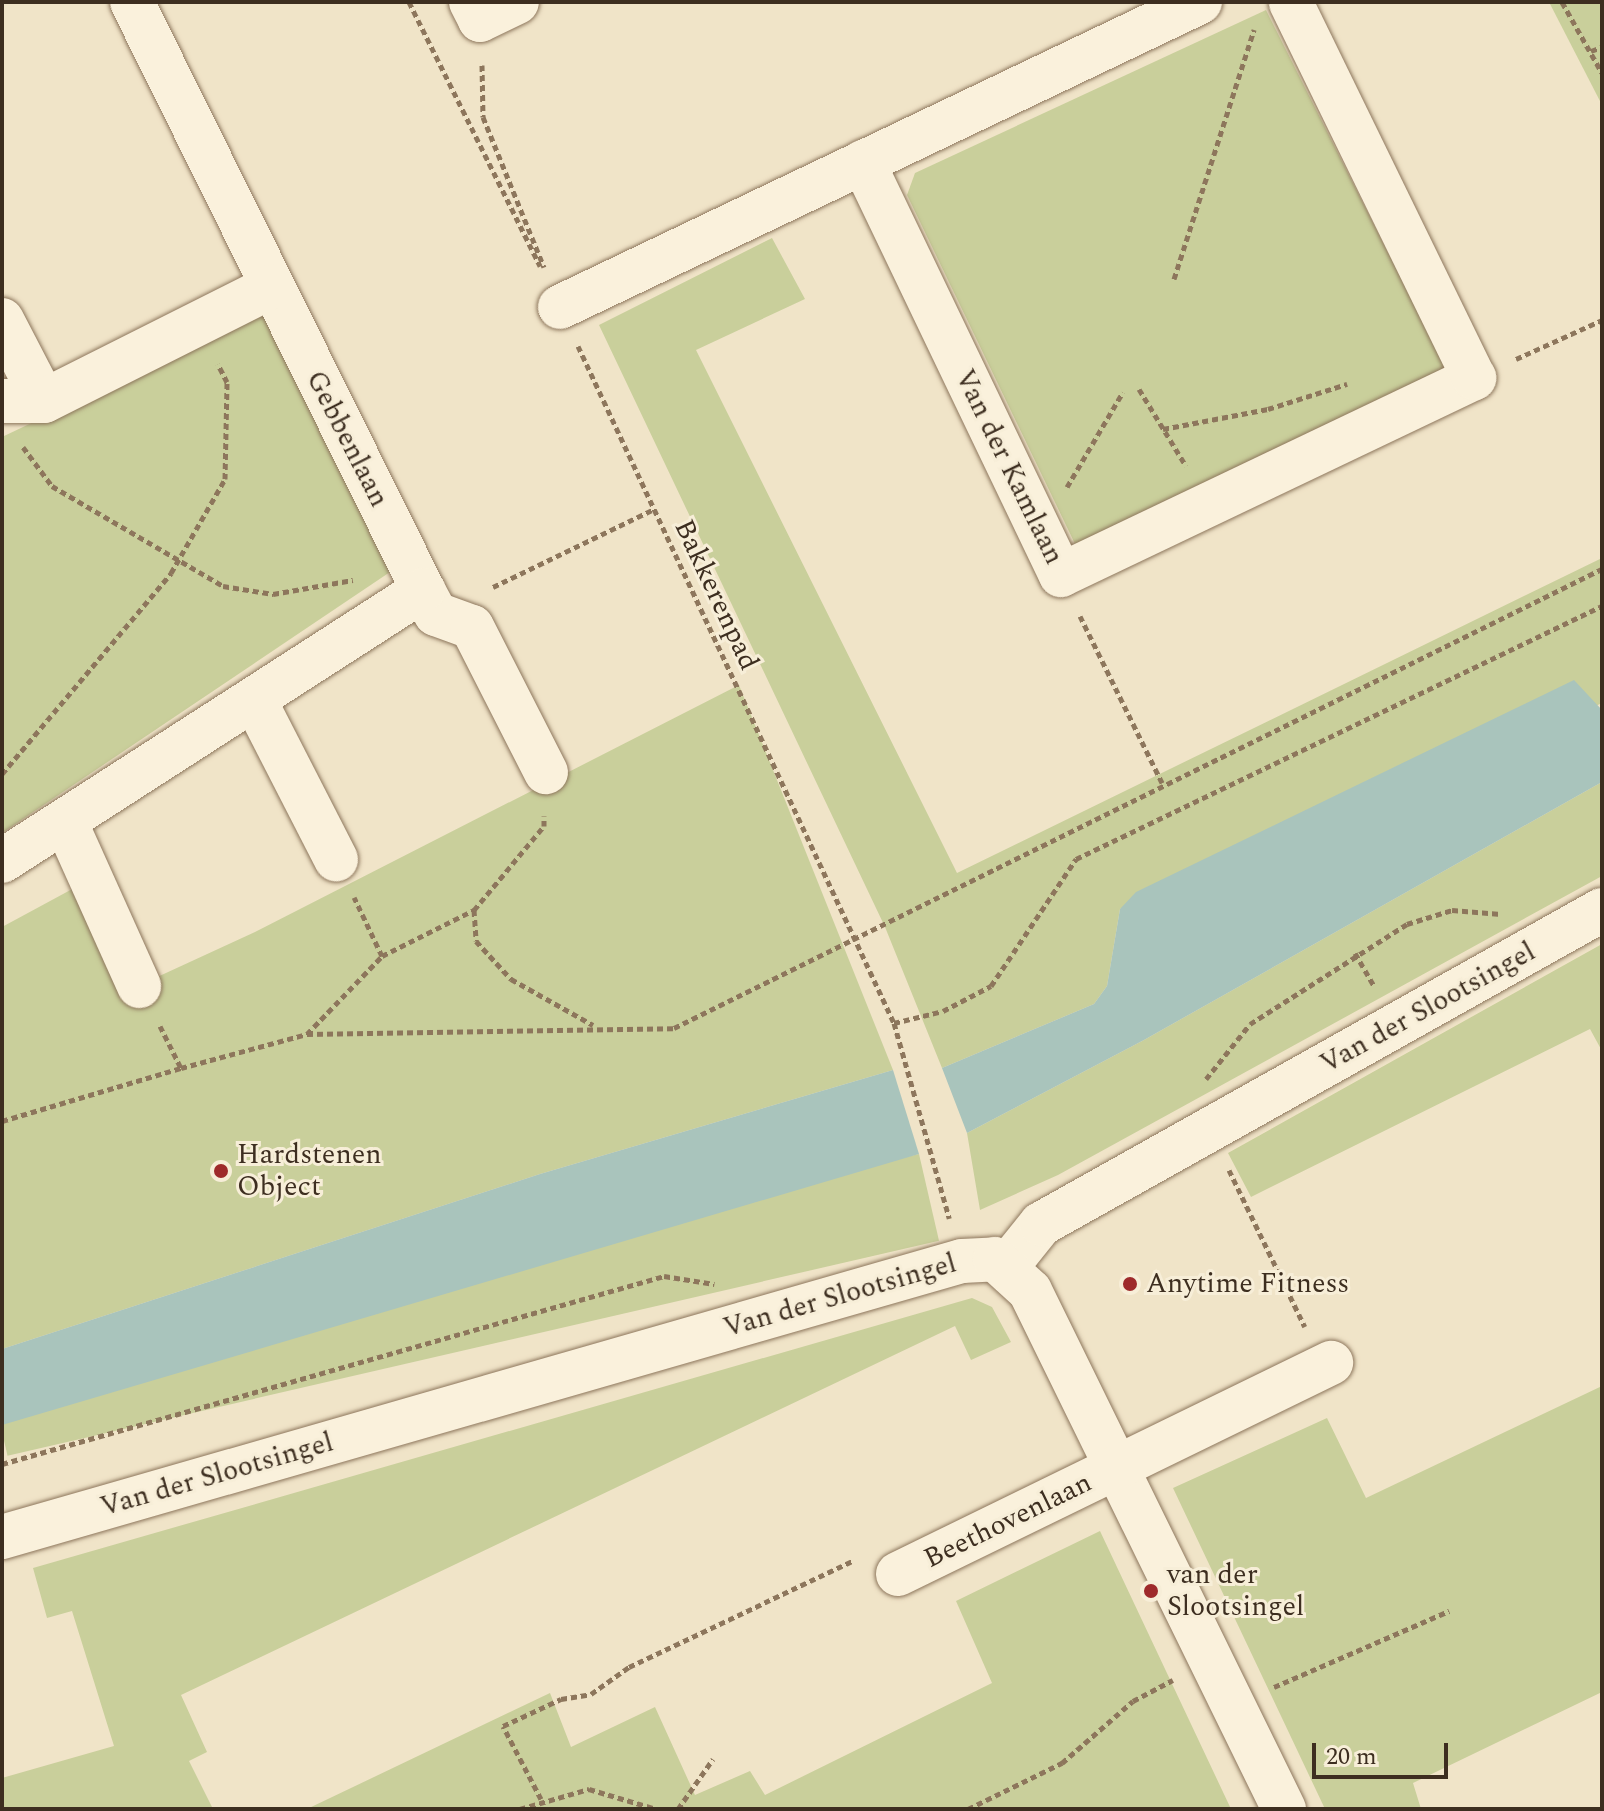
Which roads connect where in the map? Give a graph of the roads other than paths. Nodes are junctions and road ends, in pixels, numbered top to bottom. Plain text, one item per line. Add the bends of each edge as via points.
1 (132, 2) edge
2 (1200, 2) edge
3 (1274, 9) edge
4 (863, 162) junction
5 (271, 287) junction
6 (560, 306) road end
7 (2, 320) edge
8 (23, 401) edge
9 (424, 591) junction
10 (255, 701) junction
11 (546, 772) road end
12 (65, 821) junction
13 (336, 859) road end
14 (2, 861) edge
15 (1602, 910) edge
16 (139, 986) road end
17 (1008, 1265) junction
18 (1327, 1365) road end
19 (1117, 1468) junction
20 (2, 1537) edge
21 (884, 1563) road end
22 (1284, 1809) edge

1 - 5 street, Gebbenlaan
2 - 4 street
3 - 4 street, Van der Kamlaan via 1474,378 1061,575
4 - 6 street
5 - 8 street
5 - 9 street, Gebbenlaan
7 - 8 street
9 - 10 street
9 - 11 street via 472,627
10 - 12 street
10 - 13 street
12 - 14 street
12 - 16 street
15 - 17 street, Van der Slootsingel via 1041,1224
17 - 19 street, Beethovenlaan via 1030,1291
17 - 20 street, Van der Slootsingel via 984,1257 962,1261
18 - 19 street, Beethovenlaan
19 - 21 street, Beethovenlaan
19 - 22 street, Beethovenlaan

